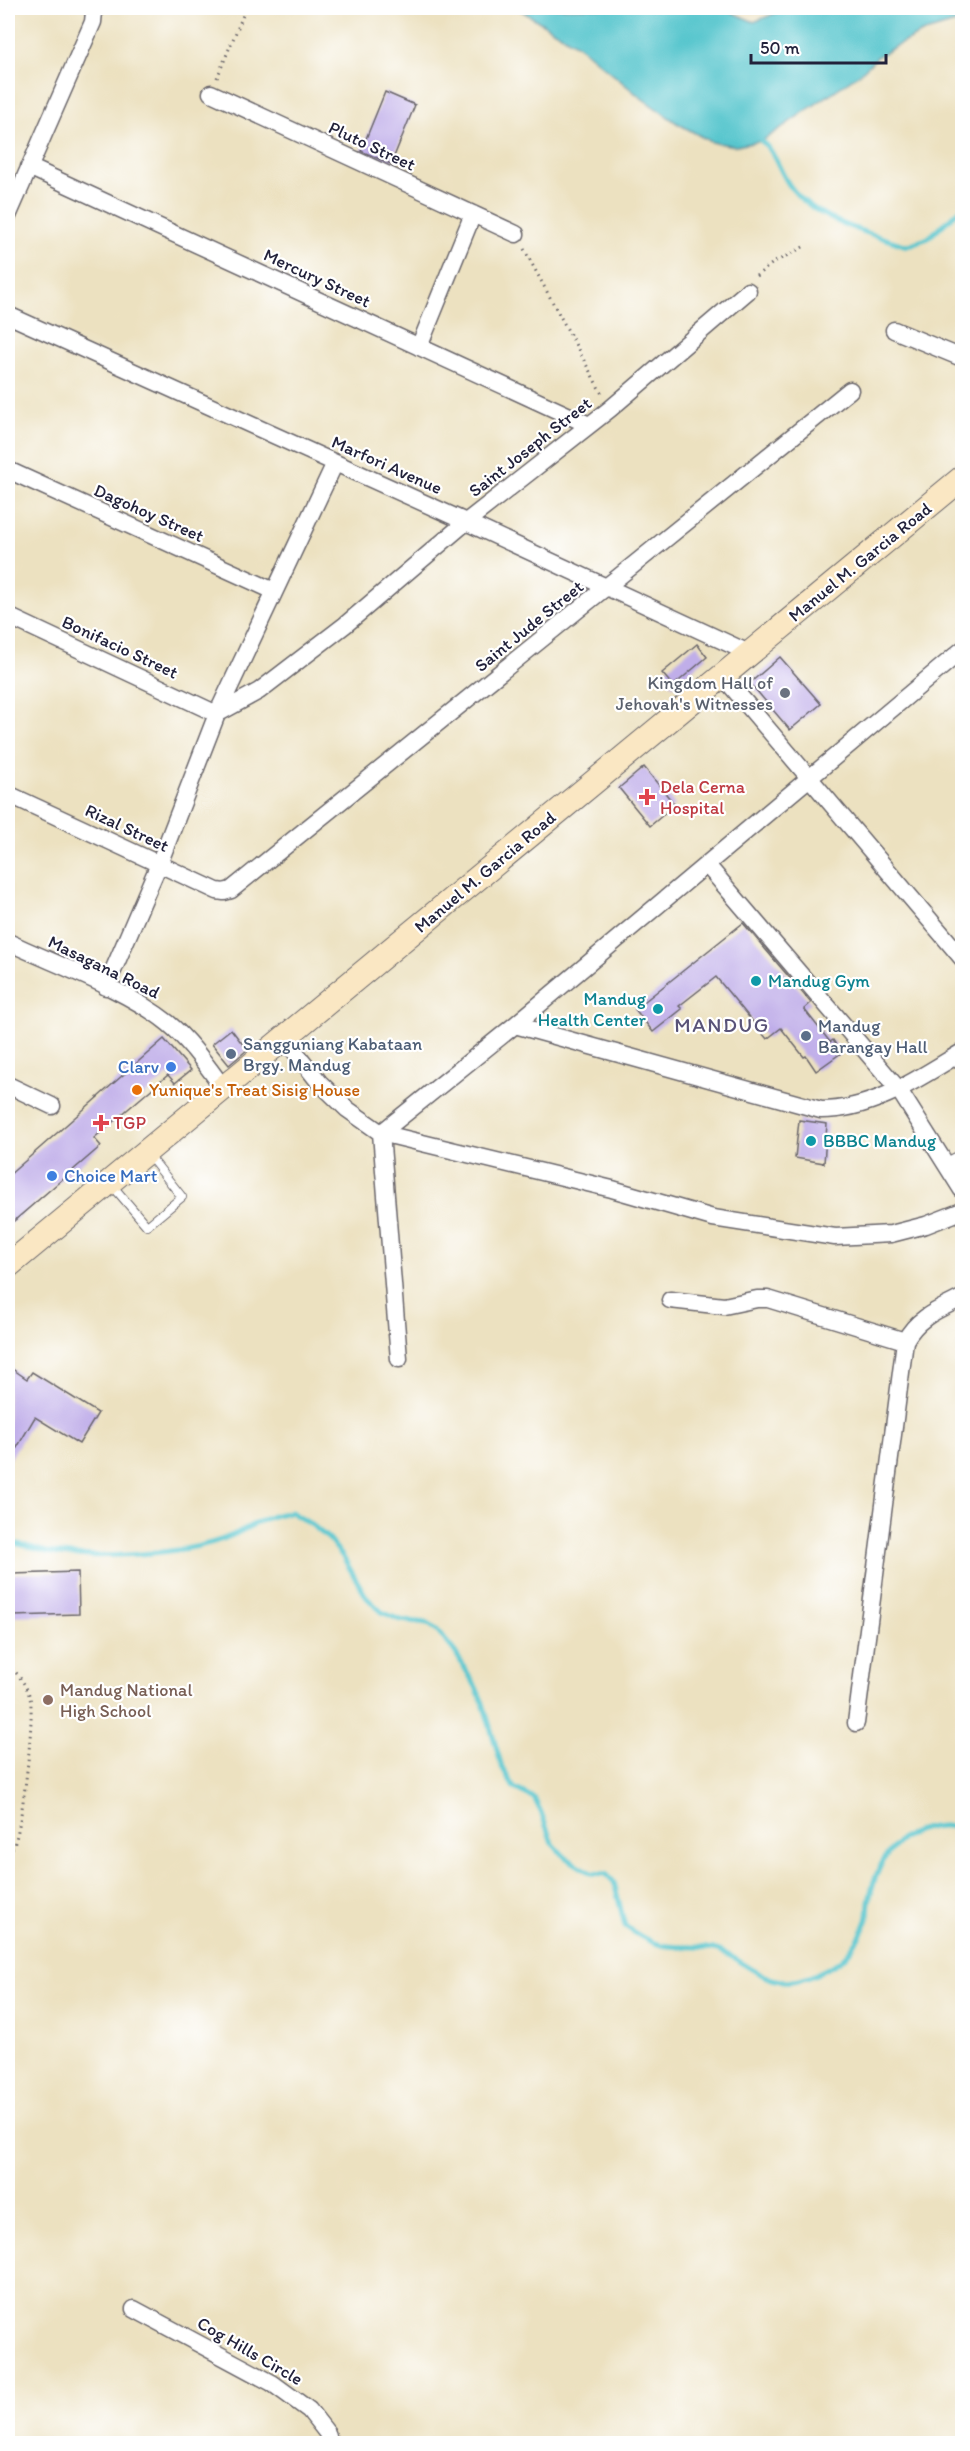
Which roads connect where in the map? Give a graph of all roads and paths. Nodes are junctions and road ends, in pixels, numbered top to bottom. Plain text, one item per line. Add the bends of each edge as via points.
1 (246, 8) edge
2 (92, 10) edge
3 (211, 93) joint
4 (29, 167) junction
5 (473, 214) junction
6 (8, 216) edge
7 (516, 234) joint
8 (805, 246) dead end
9 (748, 291) joint
10 (8, 315) edge
11 (894, 330) dead end
12 (419, 347) junction
13 (963, 358) edge
14 (850, 390) dead end
15 (609, 409) junction
16 (589, 425) junction
17 (335, 463) junction
18 (8, 470) edge
19 (963, 478) edge
20 (466, 522) junction
21 (607, 588) junction
22 (274, 591) junction
23 (8, 616) edge
24 (963, 650) edge
25 (749, 653) junction
26 (722, 675) junction
27 (217, 714) junction
28 (810, 778) junction
29 (8, 794) edge
30 (159, 864) junction
31 (707, 865) junction
32 (231, 890) joint
33 (8, 942) edge
34 (963, 958) edge
35 (106, 987) junction
36 (514, 1025) junction
37 (285, 1039) junction
38 (963, 1052) edge
39 (8, 1085) edge
40 (224, 1089) junction
41 (899, 1090) junction
42 (52, 1106) dead end
43 (381, 1133) junction
44 (147, 1153) junction
45 (963, 1154) edge
46 (946, 1162) junction
47 (110, 1183) junction
48 (963, 1190) edge
49 (963, 1212) edge
50 (8, 1266) edge
51 (963, 1298) edge
52 (669, 1300) dead end
53 (905, 1341) junction
54 (399, 1359) dead end
55 (8, 1664) edge
56 (856, 1723) dead end
57 (8, 1852) edge
58 (134, 2308) dead end
59 (330, 2444) edge

1 - 3 path
2 - 4 street via 93,22
3 - 5 street, Pluto Street
4 - 6 street
4 - 12 street, Mercury Street
5 - 7 street, Pluto Street
5 - 12 street
7 - 15 path
8 - 9 path via 761,271
9 - 15 street, Saint Joseph Street
10 - 17 street, Marfori Avenue
11 - 13 street
12 - 16 street, Mercury Street
14 - 21 street, Saint Jude Street
15 - 16 street, Saint Joseph Street
16 - 20 street, Saint Joseph Street
17 - 20 street, Marfori Avenue
17 - 22 street
18 - 22 street, Dagohoy Street
19 - 25 main road, Manuel M. Garcia Road
20 - 21 street, Marfori Avenue
20 - 27 street, Saint Joseph Street via 302,659 259,691
21 - 25 street, Marfori Avenue
21 - 32 street, Saint Jude Street
22 - 27 street
23 - 27 street, Bonifacio Street
24 - 28 street
25 - 26 main road, Manuel M. Garcia Road
26 - 28 street
26 - 37 main road, Manuel M. Garcia Road
27 - 30 street
28 - 31 street
28 - 34 street
29 - 30 street, Rizal Street
30 - 32 street, Rizal Street via 217,891
30 - 35 street
31 - 36 street
31 - 41 street
33 - 35 street, Masagana Road
35 - 40 street, Masagana Road via 168,1023
36 - 41 street via 821,1110 843,1110
36 - 43 street
37 - 40 main road, Manuel M. Garcia Road
37 - 43 street via 319,1082 347,1109
38 - 41 street
39 - 42 street
40 - 44 main road, Manuel M. Garcia Road
41 - 46 street
43 - 49 street via 612,1189 713,1218 835,1237 891,1234
43 - 54 street
44 - 47 main road, Manuel M. Garcia Road
44 - 47 lane via 182,1197 147,1227
45 - 46 lane
46 - 48 street
47 - 50 main road, Manuel M. Garcia Road
51 - 53 street via 925,1317
52 - 53 street via 724,1306 768,1299
53 - 56 street
55 - 57 path via 30,1697 32,1720 19,1829
58 - 59 street, Cog Hills Circle via 272,2383 309,2410 327,2433

